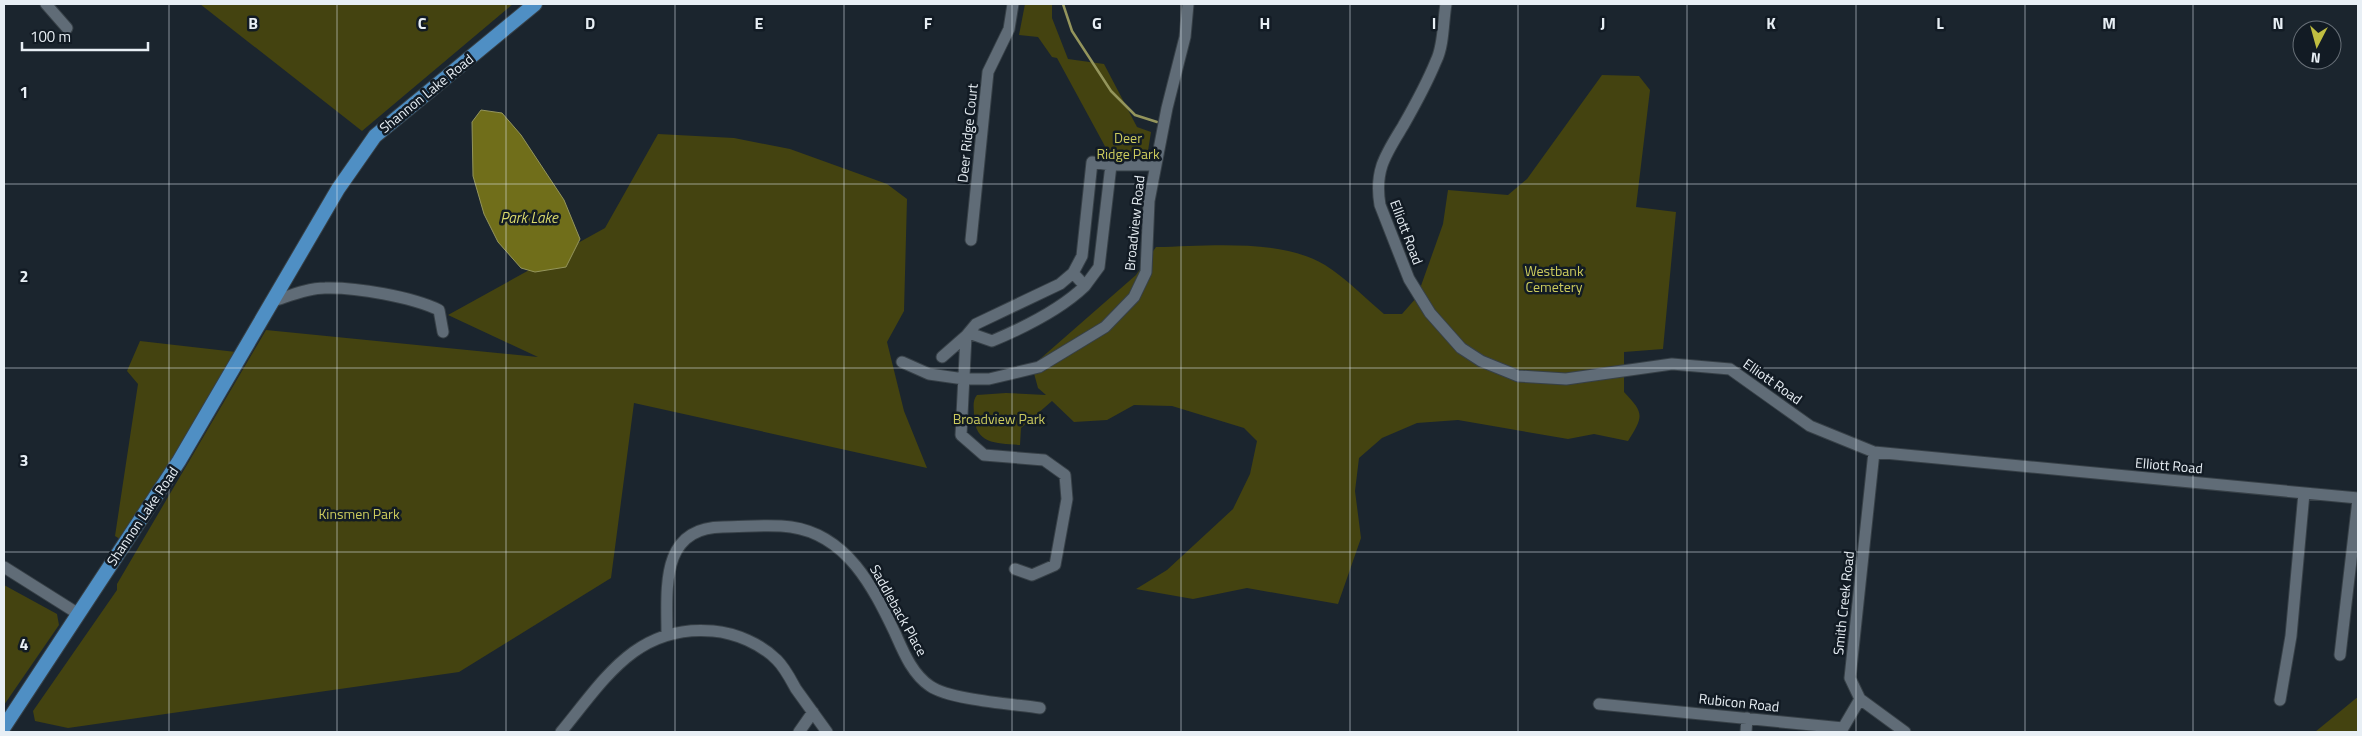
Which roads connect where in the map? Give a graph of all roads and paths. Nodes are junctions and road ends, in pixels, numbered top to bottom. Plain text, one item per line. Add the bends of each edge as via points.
1 (46, 4) edge
2 (535, 4) edge
3 (1012, 4) edge
4 (1188, 4) edge
5 (1446, 4) edge
6 (67, 28) dead end
7 (1111, 165) junction
8 (1156, 165) junction
9 (971, 240) dead end
10 (1073, 273) junction
11 (1085, 286) junction
12 (273, 301) junction
13 (443, 332) dead end
14 (967, 334) junction
15 (942, 357) dead end
16 (902, 362) dead end
17 (964, 379) junction
18 (1874, 452) junction
19 (2304, 493) junction
20 (2358, 499) edge
21 (4, 567) edge
22 (1015, 569) dead end
23 (77, 613) junction
24 (667, 633) junction
25 (2340, 655) dead end
26 (1860, 699) junction
27 (2280, 700) dead end
28 (1599, 704) dead end
29 (1040, 708) dead end
30 (813, 712) junction
31 (1747, 718) junction
32 (4, 727) edge
33 (561, 732) edge
34 (799, 732) edge
35 (827, 732) edge
36 (1746, 732) edge
37 (1905, 732) edge

1 - 6 street
2 - 12 main road, Shannon Lake Road via 375,136 338,189
3 - 9 street, Deer Ridge Court via 1010,29 988,72
4 - 8 street, Broadview Road via 1185,37
5 - 18 street, Elliott Road via 1438,58 1403,126 1386,151 1381,163 1378,194 1409,279 1448,336 1481,361 1524,376 1566,379 1672,364 1730,369 1810,426
7 - 8 street, Broadview Road
7 - 10 street, Broadview Road via 1092,162 1082,256
7 - 11 street, Broadview Road via 1099,267
8 - 17 street, Broadview Road via 1149,201 1146,272 1134,297 1105,327 1039,368 989,379
10 - 11 street
10 - 14 street via 1060,284 976,324
11 - 14 street, Broadview Road via 1073,298 992,341
12 - 13 street via 324,288 412,300 439,310
12 - 23 main road, Shannon Lake Road via 179,461
14 - 15 street
14 - 17 street
16 - 17 street, Broadview Road via 929,374
17 - 22 street via 961,435 984,455 1044,460 1065,475 1067,499 1055,565 1032,575
18 - 19 street, Elliott Road
18 - 26 street, Smith Creek Road via 1850,678
19 - 20 street, Elliott Road
19 - 27 street via 2291,636
20 - 25 street
21 - 23 street
23 - 32 main road, Shannon Lake Road
24 - 29 street, Saddleback Place via 667,578 672,558 687,538 711,527 792,527 826,538 853,559 881,605 908,661 929,685 945,693
24 - 30 street via 694,629 725,632 753,643 778,661
24 - 33 street via 629,654 614,668
26 - 31 street, Rubicon Road via 1843,728
26 - 37 street
28 - 31 street, Rubicon Road
30 - 34 street
30 - 35 street
31 - 36 street

